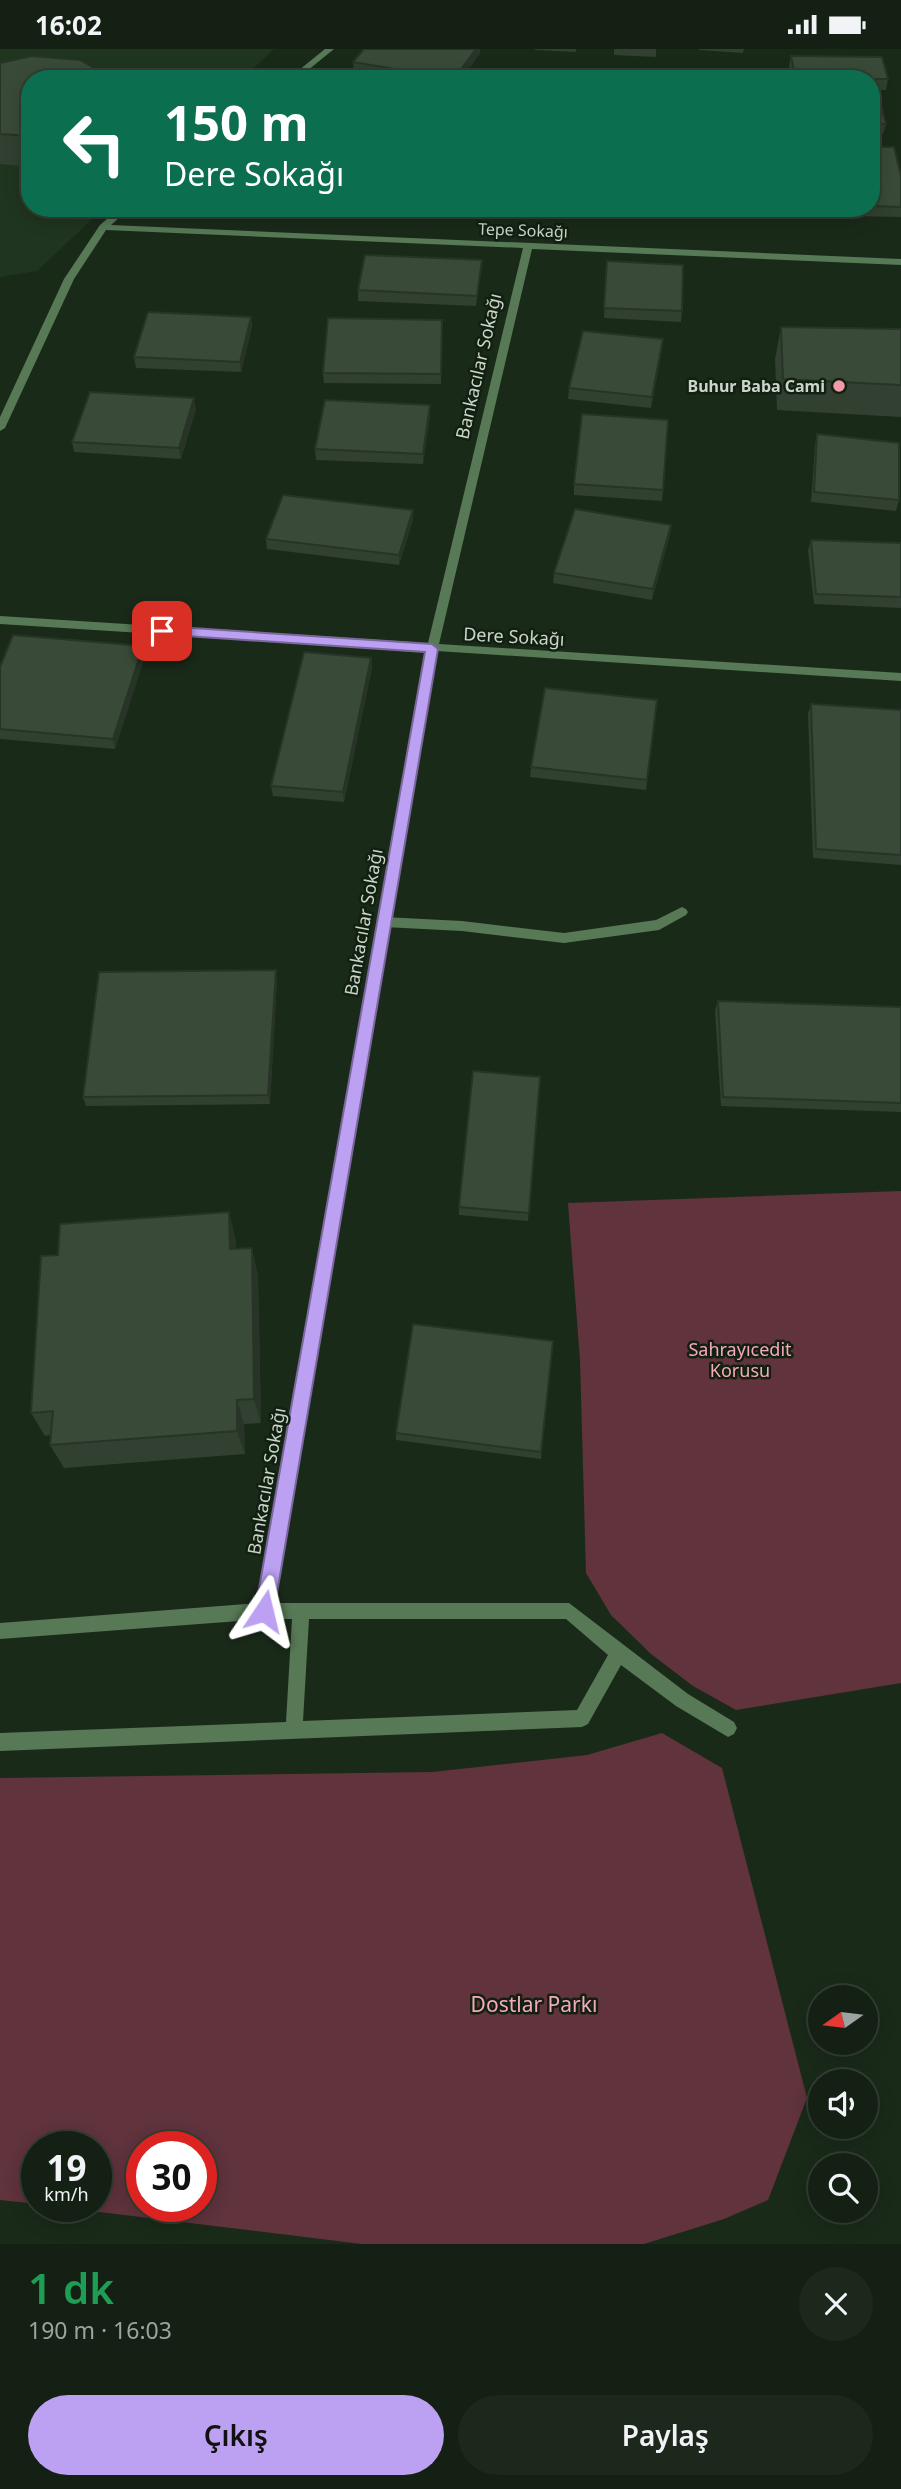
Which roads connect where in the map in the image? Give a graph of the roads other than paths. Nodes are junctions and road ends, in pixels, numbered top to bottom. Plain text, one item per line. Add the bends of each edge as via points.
1 (330, 49) edge
2 (303, 70) edge
3 (115, 217) edge
4 (103, 227) junction
5 (528, 246) junction
6 (901, 262) edge
7 (0, 428) edge
8 (0, 619) edge
9 (432, 649) junction
10 (901, 677) edge
11 (682, 912) dead end
12 (384, 922) junction
13 (264, 1611) junction
14 (301, 1611) junction
15 (0, 1631) edge
16 (619, 1653) junction
17 (728, 1728) dead end
18 (294, 1730) junction
19 (0, 1742) edge

1 - 2 street
3 - 4 street
4 - 5 street, Tepe Sokağı
4 - 7 street via 69,279
5 - 6 street, Tepe Sokağı
5 - 9 street, Bankacılar Sokağı
8 - 9 street, Dere Sokağı
9 - 10 street, Dere Sokağı
9 - 12 street, Bankacılar Sokağı
11 - 12 street via 660,925 564,938
12 - 13 street, Bankacılar Sokağı
13 - 14 street
13 - 15 street
14 - 16 street via 569,1611
14 - 18 street
16 - 17 street
16 - 18 street via 582,1718
18 - 19 street

